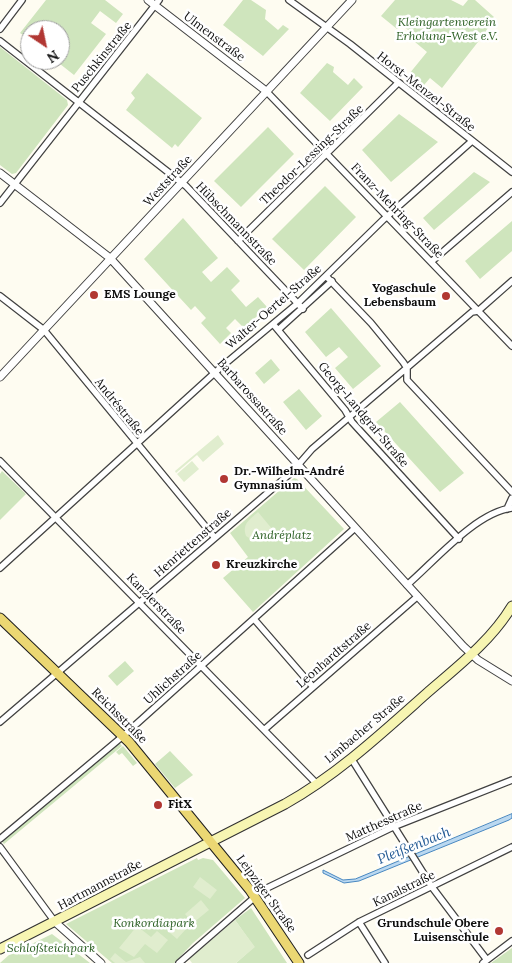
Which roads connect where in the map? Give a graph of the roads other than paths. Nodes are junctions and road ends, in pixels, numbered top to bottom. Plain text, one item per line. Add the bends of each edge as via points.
1 (22, 0) edge
2 (148, 0) edge
3 (289, 0) edge
4 (352, 0) edge
5 (157, 3) edge
6 (326, 28) junction
7 (0, 29) edge
8 (0, 41) edge
9 (398, 83) junction
10 (266, 91) junction
11 (78, 102) junction
12 (472, 141) junction
13 (328, 153) junction
14 (0, 172) edge
15 (512, 172) edge
16 (182, 182) junction
17 (14, 183) junction
18 (512, 192) edge
19 (0, 203) edge
20 (388, 216) junction
21 (238, 241) junction
22 (110, 258) junction
23 (431, 262) junction
24 (326, 276) junction
25 (332, 281) junction
26 (512, 281) edge
27 (0, 296) edge
28 (298, 303) junction
29 (303, 309) junction
30 (478, 310) junction
31 (273, 324) junction
32 (44, 330) junction
33 (278, 330) junction
34 (512, 346) edge
35 (407, 368) junction
36 (215, 373) junction
37 (0, 377) edge
38 (349, 416) junction
39 (137, 445) junction
40 (0, 461) edge
41 (298, 464) junction
42 (512, 492) edge
43 (512, 498) edge
44 (510, 508) edge
45 (56, 517) junction
46 (355, 528) junction
47 (215, 538) junction
48 (458, 539) junction
49 (0, 568) edge
50 (407, 585) junction
51 (418, 596) junction
52 (140, 602) junction
53 (512, 606) edge
54 (0, 618) edge
55 (254, 619) junction
56 (471, 654) junction
57 (202, 665) junction
58 (57, 673) junction
59 (512, 681) edge
60 (313, 687) junction
61 (0, 722) edge
62 (264, 729) junction
63 (123, 736) junction
64 (351, 758) junction
65 (512, 780) edge
66 (317, 784) junction
67 (393, 826) junction
68 (0, 839) edge
69 (210, 841) junction
70 (0, 846) edge
71 (512, 847) edge
72 (432, 886) junction
73 (267, 888) dead end
74 (255, 897) junction
75 (55, 922) junction
76 (359, 922) junction
77 (512, 941) edge
78 (0, 949) edge
79 (308, 955) dead end
80 (485, 962) edge
81 (101, 963) edge
82 (179, 963) edge
83 (299, 963) edge
84 (385, 963) edge

1 - 7 street
2 - 5 street, Ulmenstraße
3 - 6 street, Horst-Menzel-Straße
4 - 6 street, Weststraße
5 - 10 street, Ulmenstraße
5 - 11 street, Puschkinstraße
6 - 9 street, Horst-Menzel-Straße
6 - 10 street, Weststraße
8 - 11 street, Hübschmannstraße
9 - 12 street, Horst-Menzel-Straße
9 - 13 street, Theodor-Lessing-Straße
10 - 13 street, Franz-Mehring-Straße
10 - 16 street, Weststraße
11 - 16 street, Hübschmannstraße
11 - 17 street, Puschkinstraße
12 - 15 street, Horst-Menzel-Straße
12 - 20 street, Walter-Oertel-Straße
13 - 20 street, Franz-Mehring-Straße
13 - 21 street, Theodor-Lessing-Straße
14 - 17 street, Barbarossastraße
16 - 21 street, Hübschmannstraße
16 - 22 street, Weststraße
17 - 19 street, Puschkinstraße
17 - 22 street, Barbarossastraße
18 - 23 street
20 - 23 street, Franz-Mehring-Straße
20 - 24 street, Walter-Oertel-Straße
21 - 28 street, Hübschmannstraße
22 - 32 street, Weststraße
22 - 36 street, Barbarossastraße
23 - 30 street, Franz-Mehring-Straße
24 - 25 street
24 - 28 street, Walter-Oertel-Straße
25 - 29 street, Walter-Oertel-Straße
25 - 35 street
26 - 30 street, Henriettenstraße
27 - 32 street, Andréstraße
28 - 29 street, Hübschmannstraße
28 - 31 street, Walter-Oertel-Straße
29 - 33 street, Walter-Oertel-Straße
30 - 34 street, Franz-Mehring-Straße
30 - 35 street, Henriettenstraße
31 - 33 street, Georg-Landgraf-Straße
31 - 36 street, Walter-Oertel-Straße
32 - 37 street, Weststraße
32 - 39 street, Andréstraße
33 - 38 street, Georg-Landgraf-Straße
35 - 38 street, Henriettenstraße
35 - 42 street via 407,380
36 - 39 street, Walter-Oertel-Straße
36 - 41 street, Barbarossastraße
38 - 41 street, Henriettenstraße
38 - 48 street, Georg-Landgraf-Straße
39 - 45 street, Walter-Oertel-Straße
39 - 47 street, Andréstraße
40 - 45 street, Kanzlerstraße
41 - 46 street, Barbarossastraße
41 - 47 street, Henriettenstraße
43 - 44 street
44 - 48 street via 484,519
45 - 49 street, Walter-Oertel-Straße
45 - 52 street, Kanzlerstraße
46 - 50 street, Barbarossastraße
46 - 55 street, Uhlichstraße
47 - 52 street, Henriettenstraße
48 - 50 street
50 - 51 street, Barbarossastraße
51 - 56 street, Barbarossastraße
51 - 60 street, Leonhardtstraße
52 - 57 street, Kanzlerstraße
52 - 58 street, Henriettenstraße
53 - 56 main road, Limbacher Straße via 496,629
54 - 58 main road, Reichsstraße
55 - 57 street, Uhlichstraße
55 - 60 street
56 - 59 street, Barbarossastraße
56 - 64 main road, Limbacher Straße
57 - 62 street, Kanzlerstraße
57 - 63 street, Uhlichstraße
58 - 61 street, Henriettenstraße
58 - 63 main road, Reichsstraße
60 - 62 street, Leonhardtstraße
62 - 66 street, Kanzlerstraße
63 - 68 street, Uhlichstraße
63 - 69 main road, Reichsstraße
64 - 66 main road, Limbacher Straße
64 - 67 street
65 - 67 street, Matthesstraße
66 - 69 main road, Limbacher Straße via 285,804
67 - 72 street
67 - 73 street, Matthesstraße
69 - 74 main road, Leipziger Straße
69 - 75 main road, Hartmannstraße
70 - 75 street
71 - 72 street, Kanalstraße
72 - 76 street, Kanalstraße
72 - 80 street
74 - 82 street
74 - 83 main road, Leipziger Straße
75 - 78 main road, Hartmannstraße
75 - 81 street
76 - 79 street, Kanalstraße
76 - 84 street
77 - 80 street

